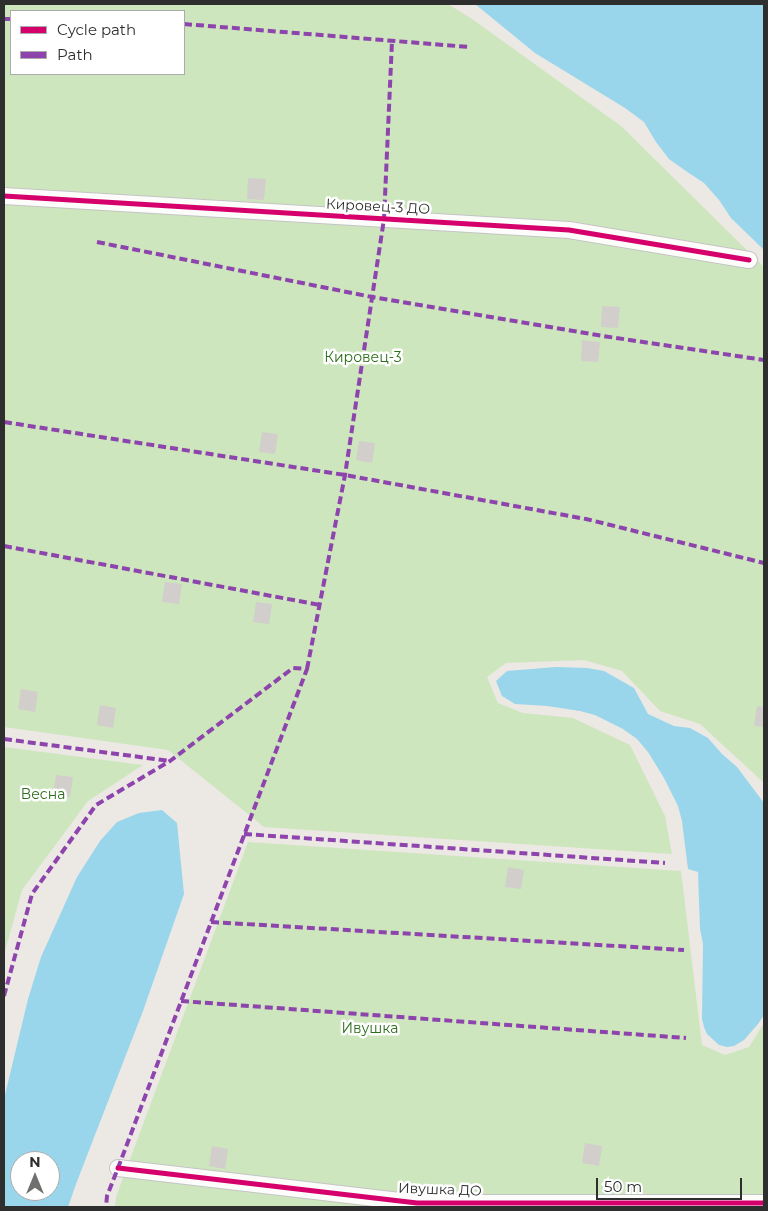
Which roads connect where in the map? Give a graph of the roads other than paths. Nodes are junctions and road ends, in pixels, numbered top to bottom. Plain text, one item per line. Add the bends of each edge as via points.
1 (4, 196) edge
2 (749, 260) dead end
3 (118, 1168) dead end
4 (764, 1203) edge

1 - 2 street, Кировец-3 ДО via 569,230
3 - 4 street, Ивушка ДО via 417,1203

